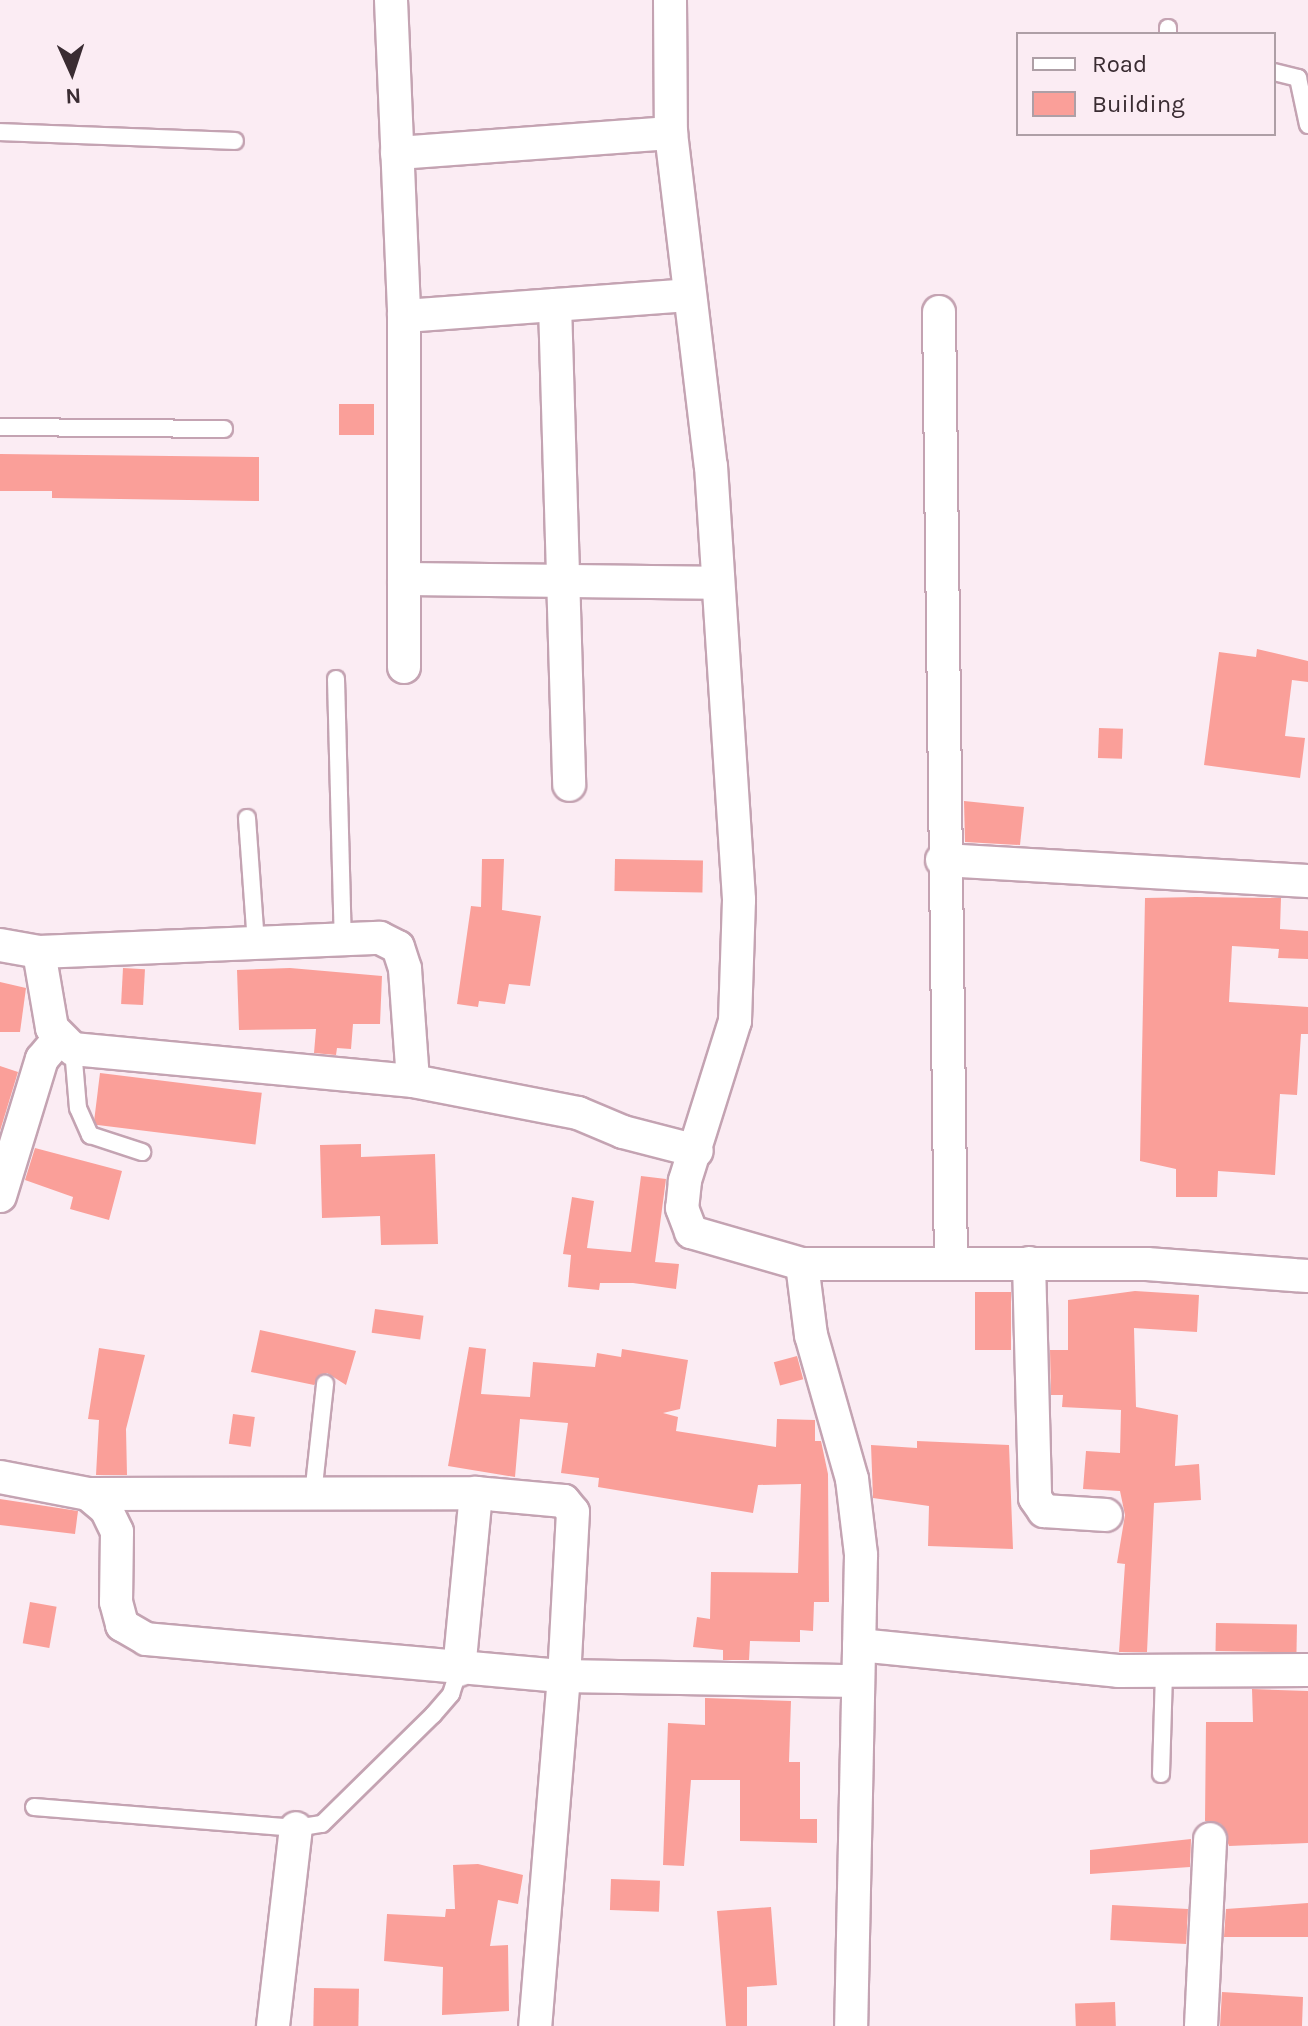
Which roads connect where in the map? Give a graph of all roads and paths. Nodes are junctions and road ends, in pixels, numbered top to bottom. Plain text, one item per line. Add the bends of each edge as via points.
1 (391, 0) edge
2 (670, 0) edge
3 (1276, 72) edge
4 (1308, 125) edge
5 (0, 132) edge
6 (671, 133) junction
7 (235, 141) dead end
8 (397, 153) junction
9 (689, 295) junction
10 (555, 305) junction
11 (939, 312) dead end
12 (404, 316) junction
13 (0, 427) edge
14 (224, 429) dead end
15 (404, 579) junction
16 (563, 580) junction
17 (716, 583) junction
18 (404, 667) dead end
19 (336, 679) dead end
20 (569, 785) dead end
21 (247, 818) dead end
22 (942, 860) junction
23 (1308, 881) edge
24 (343, 938) junction
25 (256, 943) junction
26 (0, 945) edge
27 (39, 952) junction
28 (65, 1044) junction
29 (413, 1081) junction
30 (697, 1151) junction
31 (142, 1152) dead end
32 (0, 1196) edge
33 (951, 1263) junction
34 (1029, 1263) junction
35 (802, 1264) junction
36 (1308, 1276) edge
37 (325, 1384) dead end
38 (0, 1477) edge
39 (476, 1493) junction
40 (88, 1494) junction
41 (313, 1495) junction
42 (1106, 1515) dead end
43 (859, 1645) junction
44 (459, 1670) junction
45 (1308, 1670) edge
46 (1164, 1671) junction
47 (564, 1676) junction
48 (856, 1681) junction
49 (1161, 1774) dead end
50 (34, 1807) dead end
51 (296, 1828) junction
52 (1210, 1839) dead end
53 (273, 2026) edge
54 (511, 2026) edge
55 (535, 2026) edge
56 (851, 2026) edge
57 (1201, 2026) edge

1 - 8 street
2 - 6 street
3 - 4 lane via 1298,78
5 - 7 lane
6 - 8 street
6 - 9 street
8 - 12 street
9 - 10 street
9 - 17 street via 711,466
10 - 12 street
10 - 16 street
11 - 22 street
12 - 15 street
13 - 14 lane
15 - 16 street
15 - 18 street
16 - 17 street
16 - 20 street
17 - 30 street via 735,822 738,973 729,1053
19 - 24 lane
21 - 25 lane
22 - 23 street
22 - 33 street
24 - 25 street
24 - 29 street via 380,938 398,947 407,985
25 - 27 street
26 - 27 street
27 - 28 street
28 - 29 street
28 - 31 lane via 78,1108 90,1135
28 - 32 street via 42,1059
29 - 30 street via 578,1113 623,1132
30 - 35 street via 682,1208 691,1232
33 - 34 street
33 - 35 street
34 - 36 street
34 - 42 street via 1035,1498 1044,1511
35 - 43 street via 811,1335 852,1479 861,1555
37 - 41 lane
38 - 40 street
39 - 41 street
39 - 44 street
39 - 47 street via 546,1495 564,1501 573,1512
40 - 41 street
40 - 44 street via 106,1509 117,1532 116,1602 122,1625 146,1639
43 - 46 street
43 - 48 street
44 - 47 street
44 - 51 lane via 451,1694 345,1806 322,1824
45 - 46 street
46 - 49 lane
47 - 48 street
47 - 55 street
48 - 56 street
50 - 51 lane
51 - 53 street
52 - 57 street
54 - 55 street

